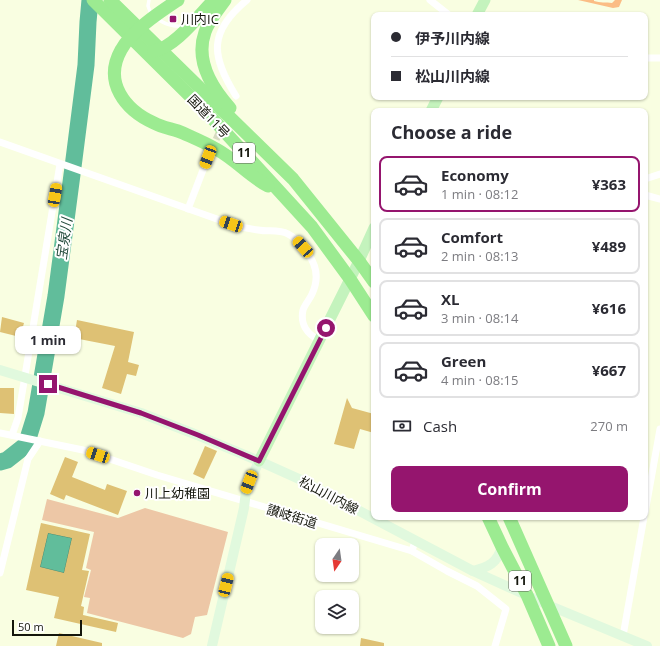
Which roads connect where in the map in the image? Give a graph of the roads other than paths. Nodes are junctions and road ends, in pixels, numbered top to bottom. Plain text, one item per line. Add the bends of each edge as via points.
1 (110, 0) edge
2 (149, 0) edge
3 (214, 0) edge
4 (225, 0) edge
5 (247, 0) edge
6 (430, 0) edge
7 (484, 0) edge
8 (95, 2) edge
9 (173, 3) edge
10 (445, 12) edge
11 (478, 12) edge
12 (192, 23) junction
13 (137, 44) junction
14 (161, 49) junction
15 (648, 58) edge
16 (660, 58) edge
17 (236, 96) dead end
18 (0, 142) edge
19 (208, 157) tunnel mouth
20 (62, 165) junction
21 (660, 174) edge
22 (648, 178) edge
23 (293, 179) junction
24 (281, 193) junction
25 (648, 197) edge
26 (660, 199) edge
27 (188, 209) junction
28 (371, 235) edge
29 (359, 261) junction
30 (371, 278) edge
31 (350, 279) junction
32 (371, 311) edge
33 (319, 340) junction
34 (0, 370) edge
35 (26, 378) junction
36 (660, 429) edge
37 (0, 433) edge
38 (13, 436) junction
39 (38, 441) junction
40 (259, 461) junction
41 (648, 496) edge
42 (245, 501) junction
43 (371, 517) edge
44 (376, 520) edge
45 (489, 520) edge
46 (510, 520) edge
47 (643, 520) edge
48 (416, 541) junction
49 (502, 547) junction
50 (412, 551) junction
51 (474, 571) junction
52 (0, 573) edge
53 (527, 595) junction
54 (548, 605) junction
55 (623, 636) junction
56 (212, 646) edge
57 (495, 646) edge
58 (549, 646) edge
59 (566, 646) edge
60 (647, 646) edge

1 - 14 highway, 国道11号 / 11
2 - 12 lane via 148,6 152,16 163,24 182,26
3 - 12 highway
4 - 23 highway via 205,32 202,46 203,62 208,77 245,124 286,164
5 - 17 street via 223,26 216,48 227,82
6 - 10 street
7 - 11 main road
8 - 13 highway, 国道11号 / 11
9 - 24 highway via 147,22 121,50 116,66 116,82 120,96 129,107 154,124 183,133 218,150 264,184
12 - 14 highway via 171,44
13 - 14 highway via 151,51
13 - 24 highway, 国道11号 / 11 via 213,119
14 - 23 highway, 国道11号 / 11
15 - 16 street
18 - 20 street
19 - 27 street
20 - 27 street
20 - 35 street
21 - 22 street
23 - 29 highway, 国道11号 / 11
24 - 31 highway, 国道11号 / 11 via 312,227
25 - 26 street
27 - 33 street via 245,228 266,232 278,231 294,238 312,257 315,266 315,288 303,310 303,319 305,328 311,336
28 - 29 main road
29 - 30 highway, 国道11号 / 11
29 - 31 main road
31 - 32 highway, 国道11号 / 11
31 - 33 main road
33 - 40 main road
34 - 35 main road, 松山川内線
35 - 38 street
35 - 40 main road, 松山川内線 via 141,413
36 - 41 street
37 - 38 street, 讃岐街道
38 - 39 street, 讃岐街道
39 - 42 street, 讃岐街道 via 83,450
39 - 52 street via 28,459
40 - 42 main road via 252,473
40 - 43 main road, 松山川内線
42 - 50 street, 讃岐街道
42 - 56 main road
44 - 48 main road, 松山川内線
45 - 49 highway, 11
46 - 54 highway, 11
47 - 55 street
48 - 50 street
48 - 51 main road, 松山川内線
49 - 51 main road via 494,562 486,568
49 - 53 highway, 11
50 - 57 street, 讃岐街道 via 477,586 506,609
51 - 53 main road, 松山川内線
53 - 54 main road, 松山川内線
53 - 58 highway, 11
54 - 55 main road, 松山川内線
54 - 59 highway, 11
55 - 60 main road, 松山川内線

